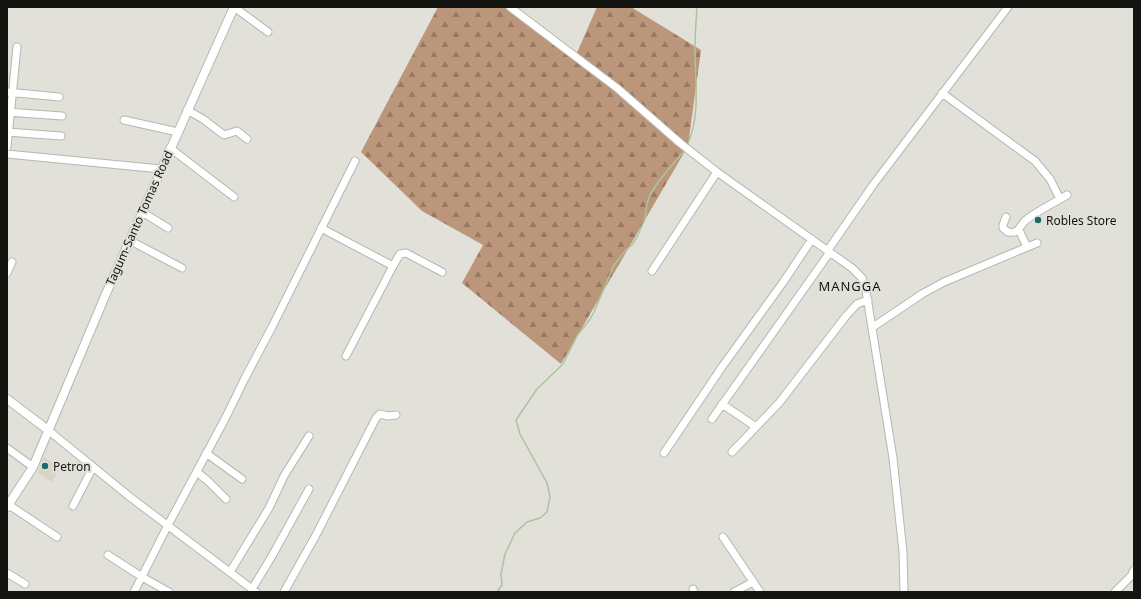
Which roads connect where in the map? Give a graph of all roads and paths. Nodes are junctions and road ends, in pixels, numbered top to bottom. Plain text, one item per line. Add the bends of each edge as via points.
1 (234, 7) edge
2 (510, 7) edge
3 (1008, 7) edge
4 (268, 32) dead end
5 (17, 47) dead end
6 (10, 92) edge
7 (942, 93) junction
8 (59, 97) dead end
9 (187, 110) junction
10 (9, 112) edge
11 (62, 116) dead end
12 (124, 120) dead end
13 (8, 132) edge
14 (178, 132) junction
15 (61, 136) dead end
16 (248, 139) dead end
17 (7, 147) edge
18 (170, 148) junction
19 (7, 154) edge
20 (355, 162) dead end
21 (161, 169) junction
22 (717, 172) junction
23 (234, 197) dead end
24 (142, 212) junction
25 (1006, 217) dead end
26 (168, 228) dead end
27 (321, 228) junction
28 (1019, 230) junction
29 (812, 239) junction
30 (129, 240) junction
31 (1037, 243) dead end
32 (1027, 247) junction
33 (829, 251) junction
34 (12, 262) dead end
35 (392, 266) junction
36 (182, 268) dead end
37 (652, 271) dead end
38 (442, 272) dead end
39 (7, 273) edge
40 (868, 300) junction
41 (873, 327) junction
42 (346, 356) dead end
43 (7, 399) edge
44 (722, 404) junction
45 (396, 415) dead end
46 (712, 419) dead end
47 (756, 427) junction
48 (48, 430) junction
49 (309, 436) dead end
50 (7, 448) edge
51 (732, 452) dead end
52 (206, 453) junction
53 (664, 453) dead end
54 (92, 466) junction
55 (33, 467) junction
56 (197, 472) junction
57 (242, 479) dead end
58 (309, 489) dead end
59 (226, 499) dead end
60 (8, 503) edge
61 (73, 506) dead end
62 (168, 525) junction
63 (57, 537) dead end
64 (723, 537) dead end
65 (108, 555) dead end
66 (230, 572) junction
67 (7, 573) edge
68 (1133, 575) edge
69 (142, 577) junction
70 (753, 582) junction
71 (25, 584) dead end
72 (254, 590) edge
73 (134, 592) edge
74 (169, 592) edge
75 (284, 592) edge
76 (734, 592) edge
77 (760, 592) edge
78 (904, 592) edge
79 (1115, 592) edge

1 - 4 street
1 - 9 main road, Tagum-Santo Tomas Road
2 - 22 street via 611,84
3 - 7 street
5 - 6 street
6 - 8 street
6 - 10 street
7 - 28 street via 1035,161 1064,197 1027,219
7 - 33 street via 873,185
9 - 14 main road, Tagum-Santo Tomas Road
9 - 16 street via 224,135 237,132
10 - 11 street
10 - 13 street
12 - 14 street
13 - 15 street
13 - 17 street
14 - 18 main road, Tagum-Santo Tomas Road
18 - 21 main road, Tagum-Santo Tomas Road
18 - 23 street
19 - 21 street
20 - 27 street
21 - 24 main road, Tagum-Santo Tomas Road
22 - 29 street
22 - 37 street
24 - 26 street
24 - 30 main road, Tagum-Santo Tomas Road
25 - 28 street via 1003,224 1005,231 1012,233
27 - 35 street
27 - 52 street
28 - 32 street
29 - 33 street
29 - 53 street
30 - 36 street
30 - 48 main road, Tagum-Santo Tomas Road
31 - 32 street
32 - 41 street via 933,288
33 - 40 street via 862,278
33 - 44 street
34 - 39 street
35 - 38 street via 400,254 406,253
35 - 42 street
40 - 41 street
40 - 47 street via 857,304 846,316 779,403
41 - 78 street via 893,458 903,552
43 - 48 main road
44 - 46 street
44 - 47 street
45 - 75 street via 380,414 376,418
47 - 51 street
48 - 54 street
48 - 55 main road, Tagum-Santo Tomas Road
49 - 66 street
50 - 55 street
52 - 56 street
52 - 57 street
54 - 61 street
54 - 62 street
55 - 60 main road, Tagum-Santo Tomas Road
56 - 59 street
56 - 62 street
58 - 72 street
60 - 63 street
62 - 66 street
62 - 69 street
64 - 70 street
65 - 69 street
66 - 72 street
67 - 71 street
68 - 79 street
69 - 73 street
69 - 74 street
70 - 76 street
70 - 77 street

